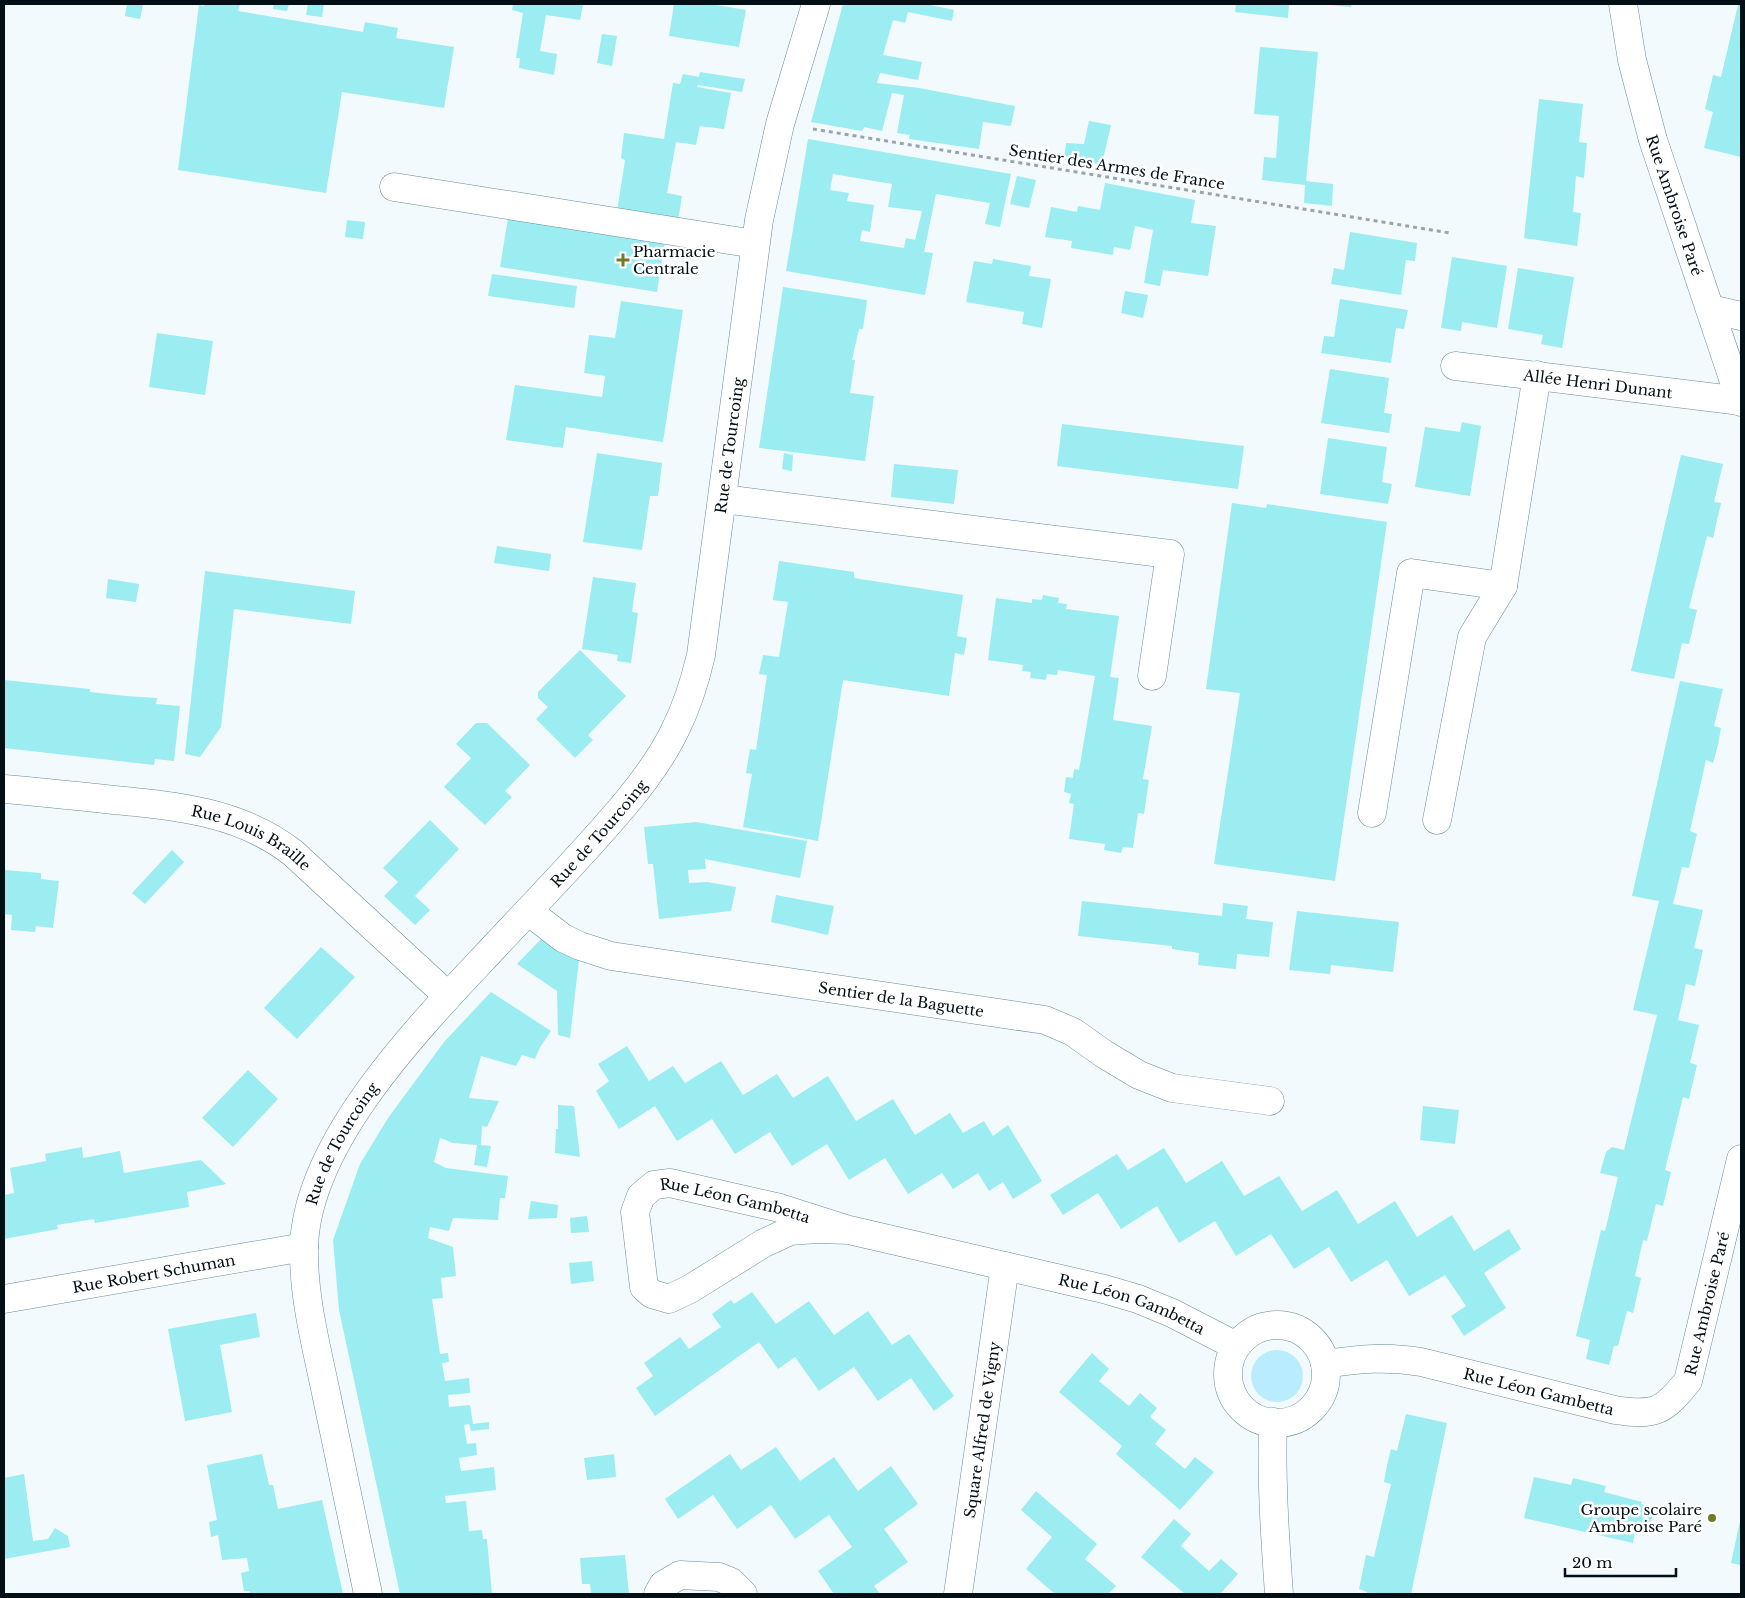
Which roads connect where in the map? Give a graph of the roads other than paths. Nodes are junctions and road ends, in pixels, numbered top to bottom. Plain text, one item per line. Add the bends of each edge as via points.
1 (816, 4) edge
2 (1623, 4) edge
3 (394, 186) dead end
4 (756, 244) junction
5 (1710, 308) junction
6 (1741, 316) edge
7 (1455, 366) dead end
8 (1537, 375) junction
9 (1741, 402) edge
10 (723, 499) junction
11 (1503, 586) junction
12 (1152, 676) dead end
13 (4, 789) edge
14 (1372, 813) dead end
15 (1436, 820) dead end
16 (528, 910) junction
17 (448, 996) junction
18 (1270, 1102) dead end
19 (1741, 1160) edge
20 (849, 1230) junction
21 (304, 1247) junction
22 (1005, 1266) junction
23 (4, 1299) edge
24 (1236, 1346) junction
25 (1325, 1364) junction
26 (1662, 1408) joint
27 (1273, 1422) junction
28 (368, 1594) edge
29 (658, 1594) edge
30 (743, 1594) edge
31 (958, 1594) edge
32 (1278, 1594) edge

1 - 4 street, Rue de Tourcoing via 780,124
2 - 5 street, Rue Ambroise Paré via 1632,60 1653,140
3 - 4 street
4 - 10 street, Rue de Tourcoing
5 - 6 street
5 - 9 street, Rue Ambroise Paré
7 - 8 street, Allée Henri Dunant
8 - 9 street, Allée Henri Dunant
8 - 11 street
10 - 12 street via 1170,554
10 - 16 street, Rue de Tourcoing via 701,654 675,732 644,782
11 - 14 street via 1411,573
11 - 15 street via 1472,637
13 - 17 street, Rue Louis Braille via 174,805 245,824 281,843
16 - 17 street, Rue de Tourcoing
16 - 18 street, Sentier de la Baguette via 563,938 611,956 1045,1020 1073,1032 1139,1075 1172,1088
17 - 21 street, Rue de Tourcoing via 391,1062 338,1139 311,1203
19 - 26 street, Rue Ambroise Paré via 1688,1381
20 - 20 street, Rue Léon Gambetta via 780,1208 670,1183 654,1185 641,1196 635,1212 644,1287 652,1294 669,1299 790,1231
20 - 22 street, Rue Léon Gambetta
21 - 23 street, Rue Robert Schuman
21 - 28 street, Rue de Tourcoing via 314,1338
22 - 24 street, Rue Léon Gambetta via 1138,1299
22 - 31 street, Square Alfred de Vigny
24 - 25 street via 1245,1336 1267,1325 1286,1326 1304,1333 1313,1341
24 - 27 street via 1228,1370 1233,1395 1249,1414
25 - 26 street, Rue Léon Gambetta via 1365,1358 1398,1358 1615,1410 1639,1414
25 - 27 street via 1323,1390 1309,1411 1292,1420
27 - 32 street
29 - 30 street via 663,1585 680,1575 719,1577 731,1582

